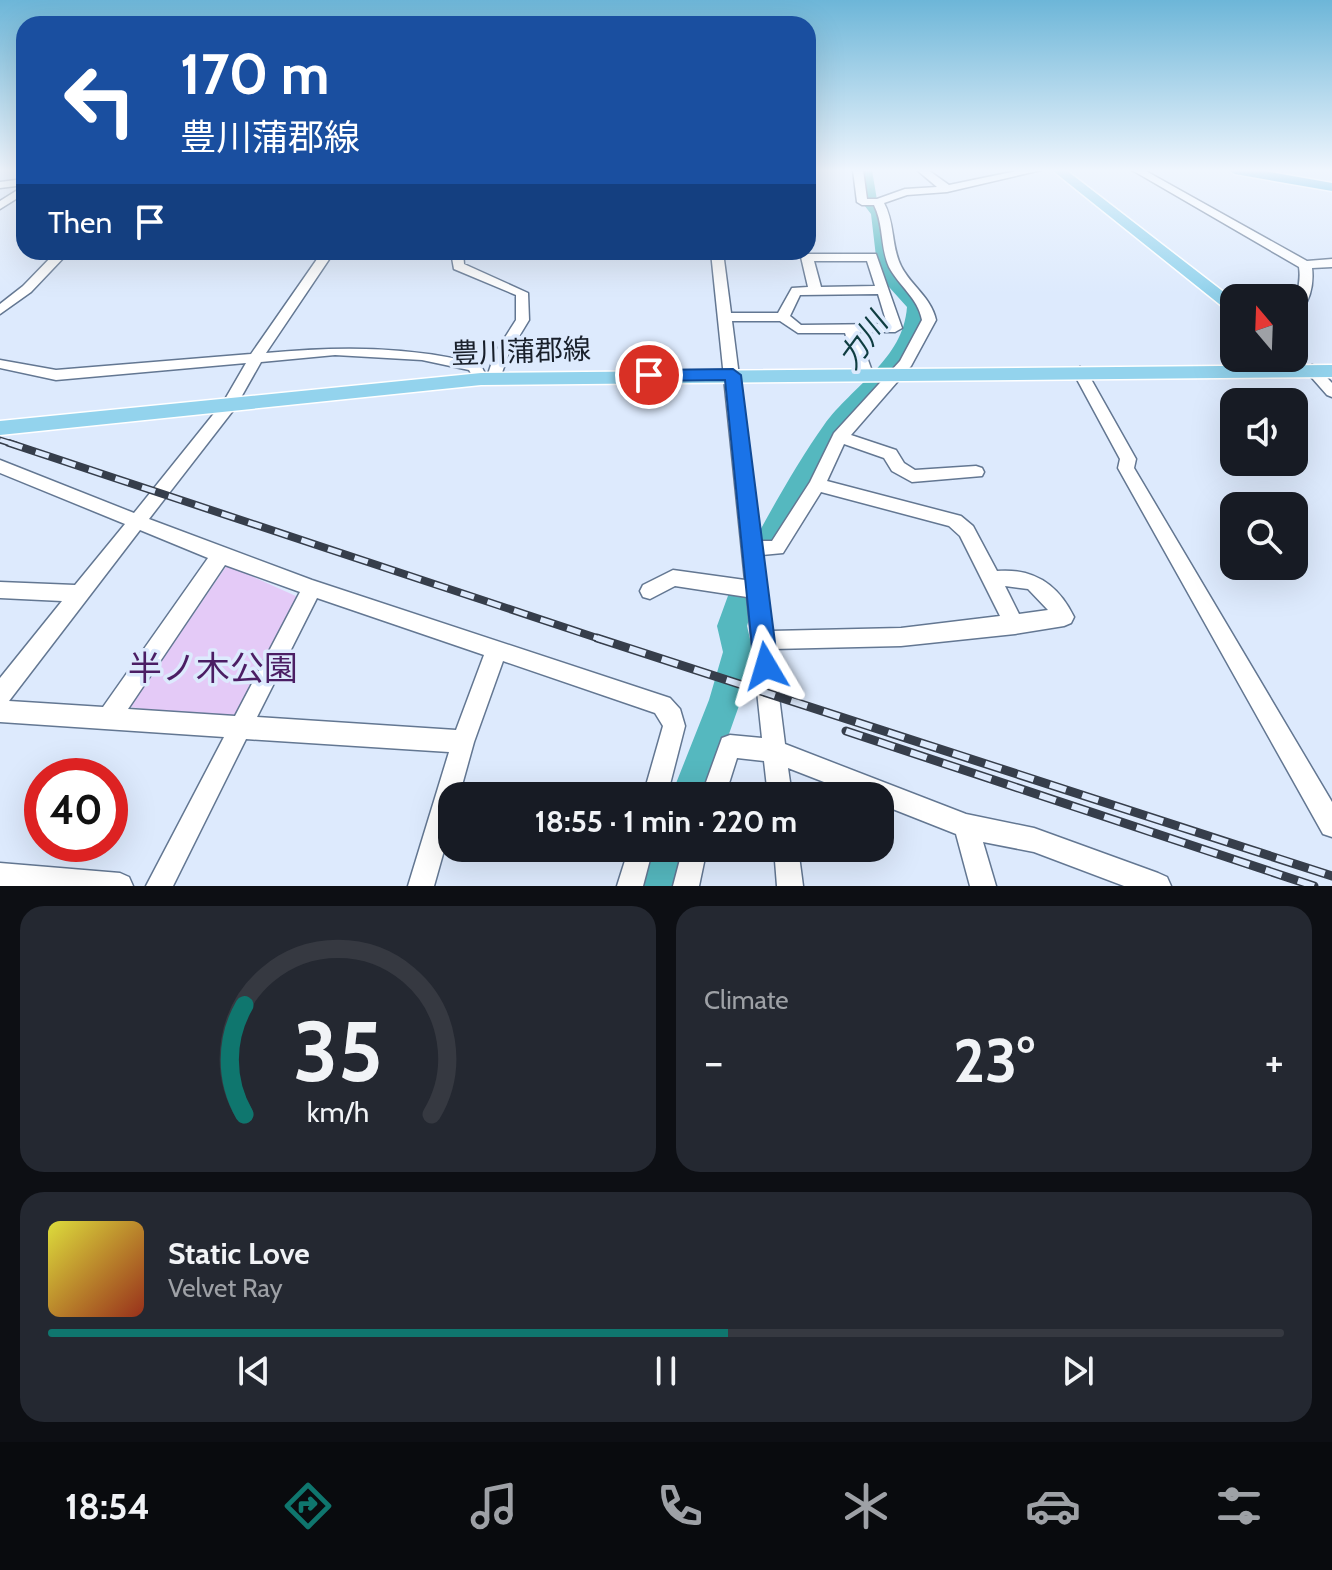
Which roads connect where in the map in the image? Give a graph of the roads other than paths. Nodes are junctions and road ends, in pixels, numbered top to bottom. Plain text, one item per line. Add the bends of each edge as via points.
1 (883, 211) edge
2 (1111, 211) edge
3 (1210, 211) edge
4 (816, 257) edge
5 (55, 260) edge
6 (323, 260) edge
7 (458, 260) edge
8 (718, 260) edge
9 (808, 260) edge
10 (1332, 263) edge
11 (1305, 265) junction
12 (1308, 284) edge
13 (815, 290) junction
14 (882, 290) junction
15 (1220, 297) edge
16 (0, 310) edge
17 (725, 317) junction
18 (783, 317) junction
19 (850, 328) junction
20 (257, 356) junction
21 (0, 364) edge
22 (1308, 367) edge
23 (1312, 370) junction
24 (1332, 371) edge
25 (1080, 372) junction
26 (883, 374) junction
27 (733, 375) junction
28 (488, 379) junction
29 (1332, 392) edge
30 (230, 404) junction
31 (0, 428) edge
32 (840, 437) junction
33 (0, 466) edge
34 (976, 472) dead end
35 (817, 485) junction
36 (138, 521) junction
37 (753, 548) junction
38 (221, 555) junction
39 (992, 579) junction
40 (312, 588) junction
41 (0, 590) edge
42 (758, 590) junction
43 (650, 591) dead end
44 (81, 594) junction
45 (1015, 625) junction
46 (763, 640) junction
47 (496, 651) junction
48 (0, 695) edge
49 (0, 711) edge
50 (109, 717) junction
51 (240, 727) junction
52 (463, 742) junction
53 (775, 751) junction
54 (659, 782) edge
55 (718, 782) edge
56 (778, 782) edge
57 (1332, 825) edge
58 (966, 826) junction
59 (637, 862) edge
60 (692, 862) edge
61 (787, 862) edge
62 (0, 876) edge
63 (120, 886) edge
64 (159, 886) edge
65 (421, 886) edge
66 (630, 886) edge
67 (686, 886) edge
68 (790, 886) edge
69 (983, 886) edge
70 (1158, 886) edge

1 - 26 street via 894,264 928,309 929,320 924,333
2 - 15 main road
3 - 11 street
4 - 14 street via 872,257
5 - 16 street
6 - 20 street
7 - 28 street via 458,266 522,293 526,315
8 - 17 street
9 - 13 street
10 - 11 street
11 - 12 street
13 - 14 street
13 - 18 street via 792,294
14 - 19 street via 895,328
17 - 18 street
17 - 27 street
18 - 19 street via 798,329
19 - 26 street
20 - 21 street via 56,375
20 - 28 street via 335,351 422,356 475,367
20 - 30 street
22 - 23 main road
23 - 24 main road, 豊川蒲郡線
23 - 25 main road, 豊川蒲郡線
23 - 29 street
25 - 26 main road, 豊川蒲郡線
25 - 57 street via 1128,459 1126,468
26 - 27 main road, 豊川蒲郡線
26 - 32 street
27 - 28 main road, 豊川蒲郡線
27 - 37 street
28 - 30 main road, 豊川蒲郡線
30 - 31 main road, 豊川蒲郡線
30 - 36 street
32 - 34 street via 890,454 912,476
32 - 35 street
33 - 36 street
35 - 37 street via 777,548
35 - 39 street via 955,521 967,531
36 - 38 street
36 - 44 street
37 - 42 street
38 - 40 street
38 - 50 street
39 - 45 street
39 - 45 street via 1022,576 1047,592 1064,617
40 - 47 street
40 - 51 street
41 - 44 street
42 - 43 street via 673,578
42 - 46 street
44 - 48 street
45 - 46 street via 901,637
46 - 53 street
47 - 52 street
47 - 54 street via 669,710 674,726
49 - 50 street
50 - 51 street
51 - 52 street
51 - 64 street
52 - 65 street
53 - 55 street via 730,746
53 - 56 street
53 - 58 street
58 - 69 street
58 - 70 street via 1034,840
59 - 66 street
60 - 67 street
61 - 68 street
62 - 63 street

